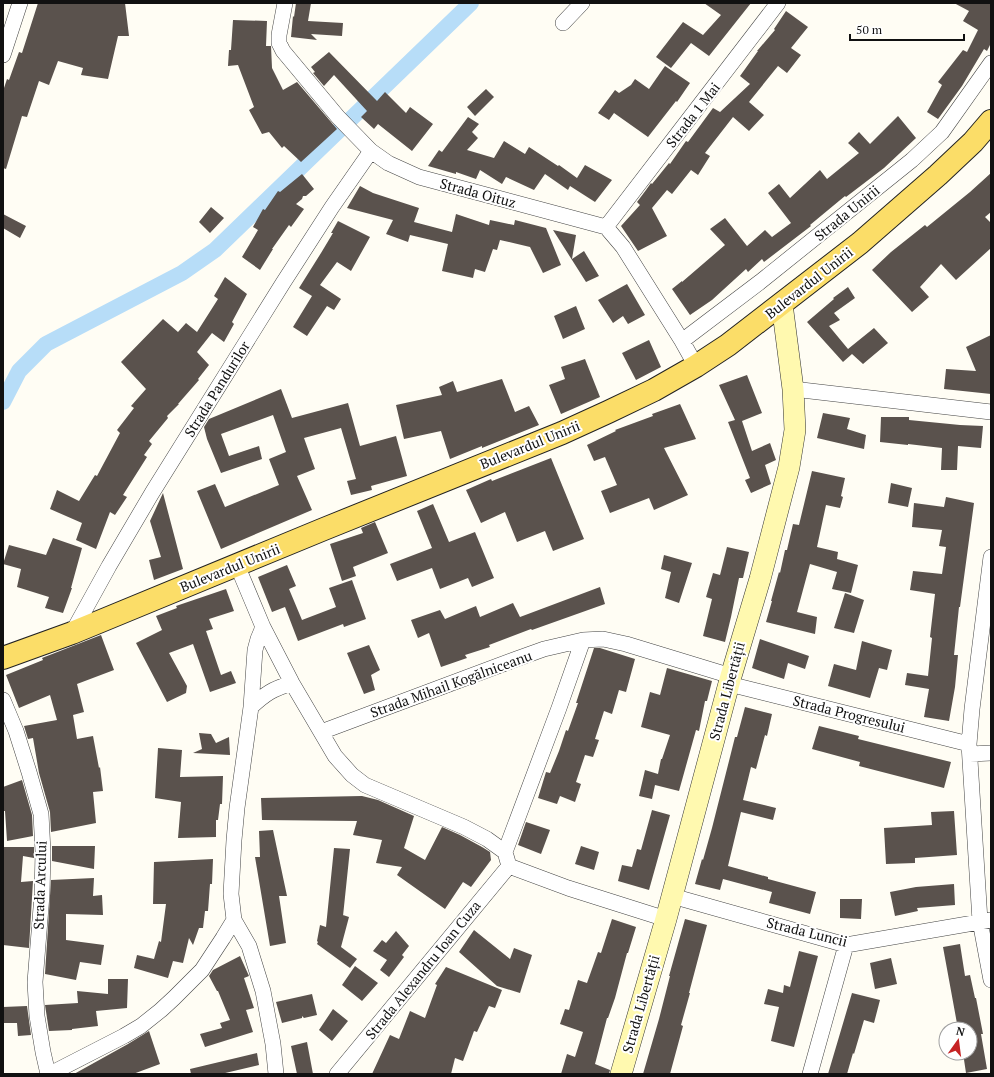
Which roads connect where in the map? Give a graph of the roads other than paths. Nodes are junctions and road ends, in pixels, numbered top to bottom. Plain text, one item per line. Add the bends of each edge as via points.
1 (20, 3) edge
2 (285, 3) edge
3 (582, 3) edge
4 (778, 3) edge
5 (563, 23) dead end
6 (3, 55) edge
7 (991, 63) edge
8 (991, 121) edge
9 (371, 151) junction
10 (606, 227) junction
11 (782, 304) junction
12 (682, 341) junction
13 (696, 366) junction
14 (793, 389) junction
15 (991, 412) edge
16 (991, 557) edge
17 (237, 565) junction
18 (262, 626) junction
19 (72, 633) junction
20 (583, 640) junction
21 (3, 658) edge
22 (730, 680) junction
23 (292, 683) junction
24 (3, 700) edge
25 (251, 707) junction
26 (321, 732) junction
27 (970, 749) junction
28 (991, 753) edge
29 (507, 859) junction
30 (672, 896) junction
31 (666, 919) junction
32 (234, 920) junction
33 (986, 920) edge
34 (846, 945) junction
35 (991, 980) edge
36 (49, 1074) edge
37 (276, 1074) edge
38 (337, 1074) edge
39 (621, 1074) edge
40 (810, 1074) edge

1 - 6 street
2 - 9 street, Strada Oituz via 279,35 283,51
3 - 5 street
4 - 10 street, Strada 1 Mai
7 - 12 street, Strada Unirii via 942,132 912,160
8 - 11 main road, Bulevardul Unirii via 973,142 900,210
9 - 10 street, Strada Oituz via 388,163 419,177
9 - 19 street, Strada Pandurilor via 287,277 152,493
10 - 12 street via 623,247
11 - 13 main road, Bulevardul Unirii
11 - 14 street, Strada Libertății
12 - 13 street
13 - 17 main road, Bulevardul Unirii via 654,390 562,433
14 - 15 street
14 - 22 street, Strada Libertății via 795,430 789,467
16 - 27 street via 972,710
17 - 18 street
17 - 19 main road, Bulevardul Unirii
18 - 23 street
18 - 25 street via 255,650
19 - 21 main road, Bulevardul Unirii
20 - 22 street, Strada Mihail Kogălniceanu via 603,639 626,644
20 - 26 street, Strada Mihail Kogălniceanu via 519,658
20 - 29 street
22 - 27 street, Strada Progresului
22 - 30 street, Strada Libertății
23 - 25 street via 273,690
23 - 26 street
24 - 36 street, Strada Arcului via 18,738 41,814 42,894 35,982 37,1016
25 - 32 street via 234,840 231,894
26 - 29 street via 334,756 365,785 464,827 487,839
27 - 28 street, Strada Progresului
27 - 33 street
29 - 31 street via 568,888
29 - 38 street, Strada Alexandru Ioan Cuza
30 - 31 street, Strada Libertății
30 - 34 street, Strada Luncii
31 - 39 street, Strada Libertății
32 - 36 street, Strada Arcului via 202,970 141,1026
32 - 37 street via 249,946 263,991
33 - 34 street, Strada Luncii
33 - 35 street
34 - 40 street

